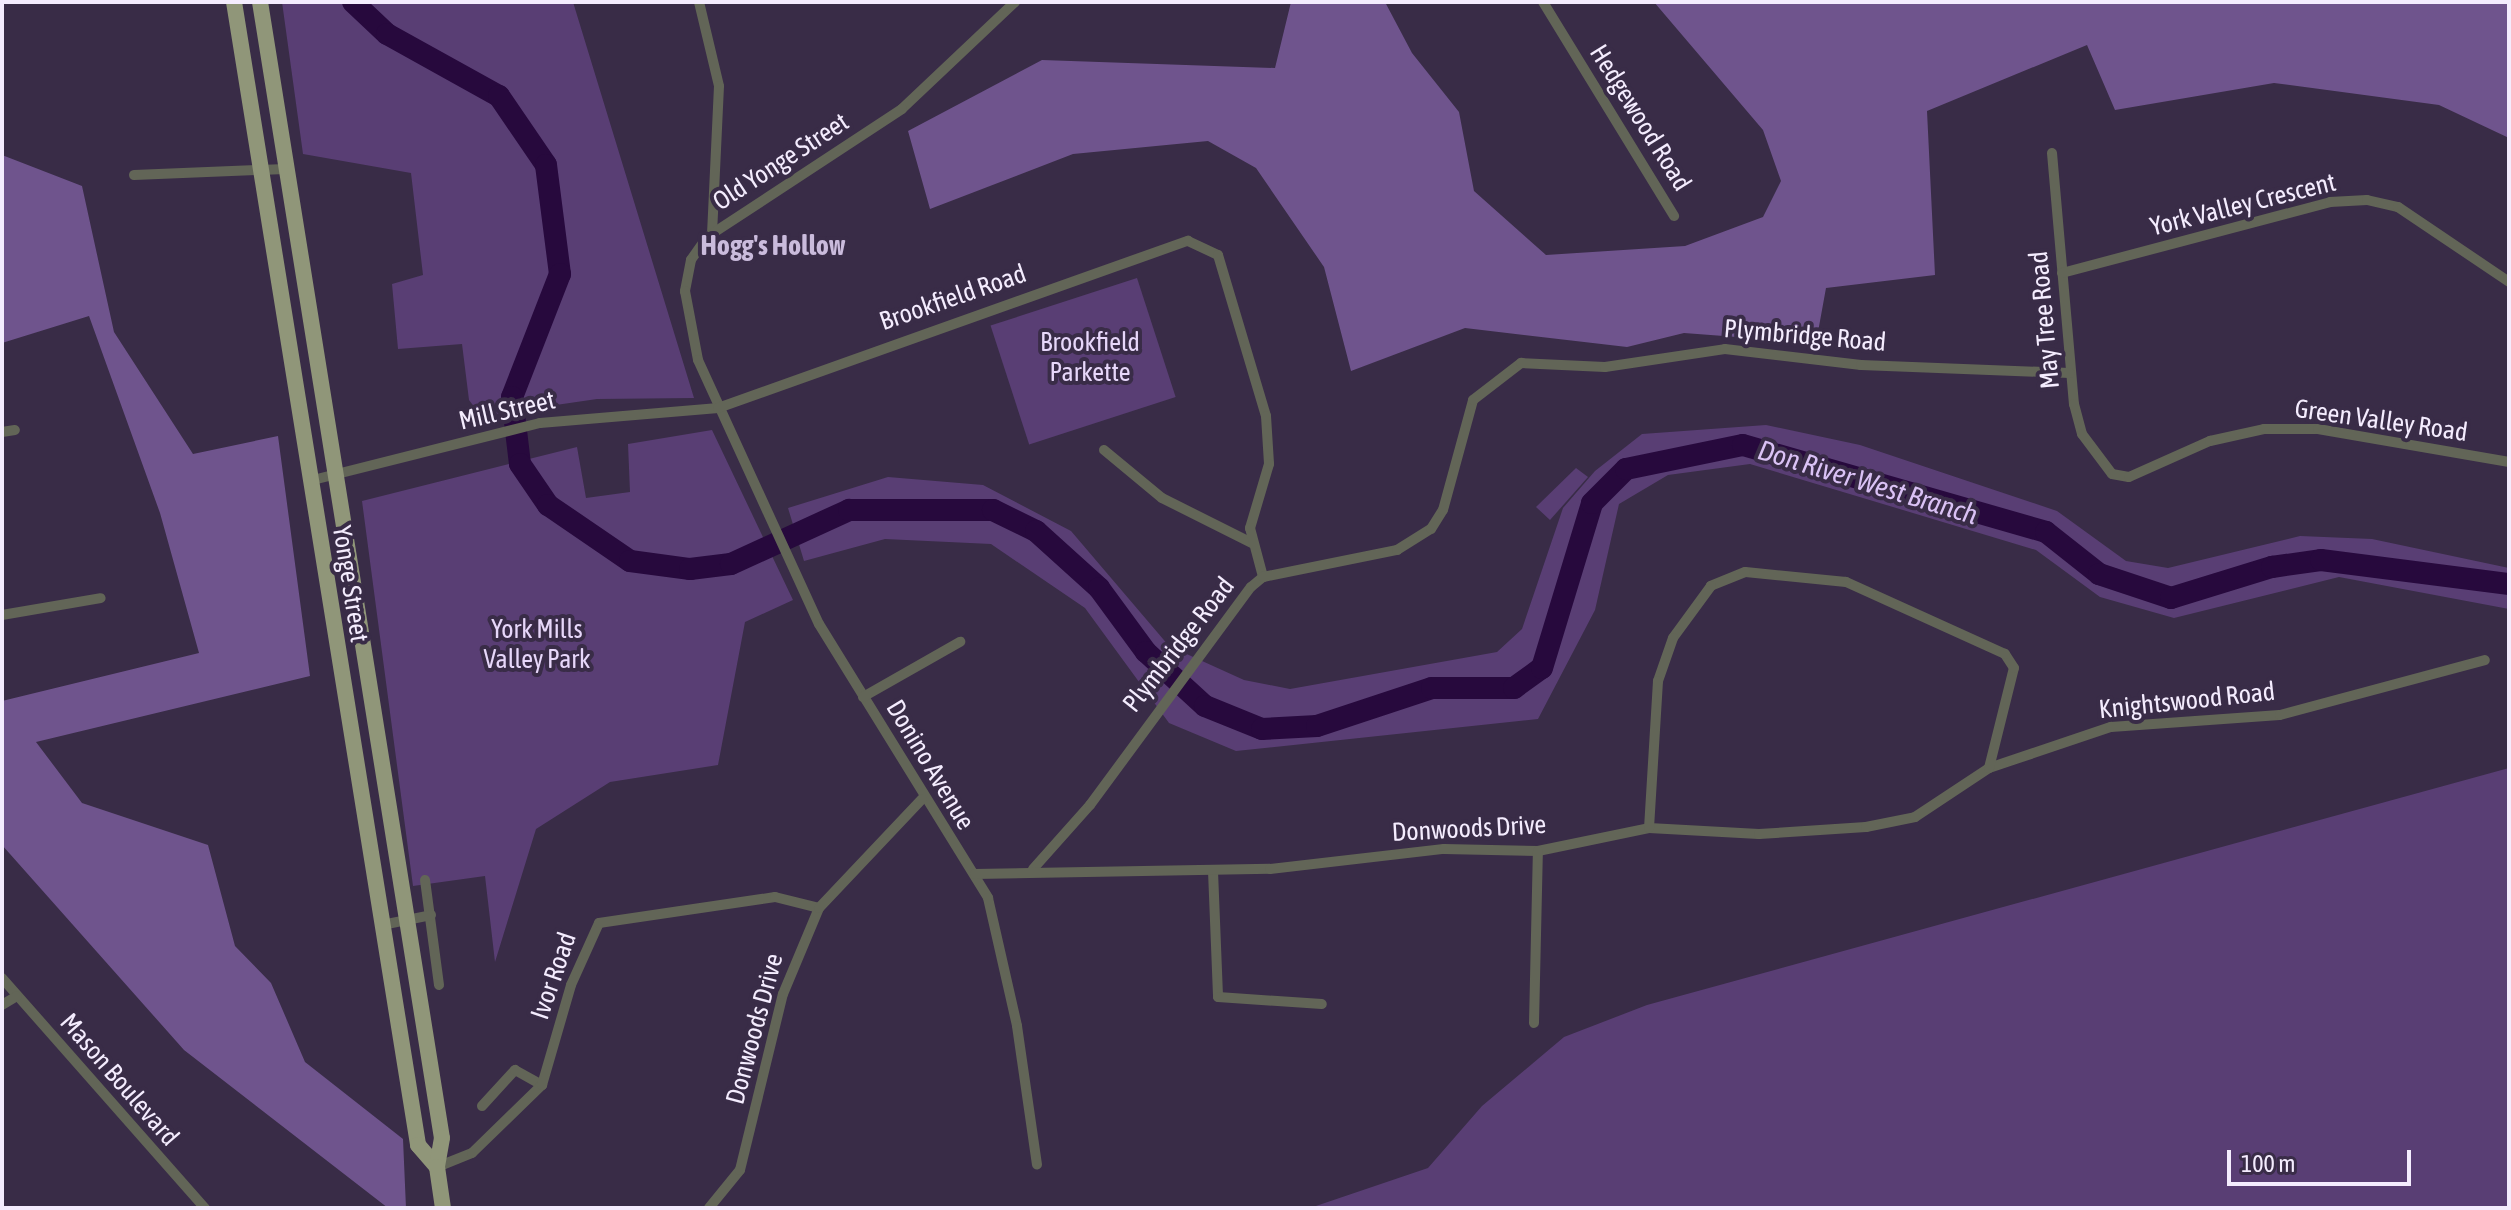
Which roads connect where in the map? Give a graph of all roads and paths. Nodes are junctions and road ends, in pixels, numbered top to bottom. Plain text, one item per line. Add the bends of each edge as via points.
1 (699, 2) edge
2 (1015, 2) edge
3 (1543, 2) edge
4 (261, 6) edge
5 (235, 7) edge
6 (2052, 153) dead end
7 (285, 169) junction
8 (260, 170) junction
9 (134, 175) dead end
10 (1674, 216) dead end
11 (712, 232) junction
12 (2062, 273) junction
13 (2509, 282) edge
14 (2070, 373) junction
15 (718, 408) junction
16 (15, 430) dead end
17 (2, 432) edge
18 (1104, 450) dead end
19 (2509, 462) edge
20 (2112, 474) joint
21 (331, 477) junction
22 (309, 481) junction
23 (1252, 543) junction
24 (1263, 577) junction
25 (101, 598) dead end
26 (2, 615) edge
27 (960, 642) dead end
28 (2485, 660) dead end
29 (863, 697) junction
30 (1989, 768) junction
31 (922, 799) junction
32 (1649, 828) junction
33 (1538, 851) junction
34 (1033, 869) junction
35 (1213, 871) junction
36 (975, 874) junction
37 (425, 880) dead end
38 (819, 908) junction
39 (431, 915) junction
40 (403, 921) junction
41 (382, 925) junction
42 (2, 978) edge
43 (439, 985) dead end
44 (17, 996) junction
45 (1322, 1004) dead end
46 (2, 1005) edge
47 (1534, 1023) dead end
48 (542, 1085) junction
49 (482, 1106) dead end
50 (1037, 1165) dead end
51 (437, 1167) junction
52 (205, 1208) edge
53 (443, 1208) edge
54 (709, 1208) edge

1 - 11 street via 719,86
2 - 11 street, Old Yonge Street via 902,109
3 - 10 street, Hedgewood Road
4 - 7 main road, Yonge Street
5 - 8 main road, Yonge Street
6 - 12 street, May Tree Road
7 - 8 street
7 - 21 main road, Yonge Street
8 - 9 street
8 - 22 main road, Yonge Street
11 - 15 street, Old Yonge Street via 691,260 685,291 693,345
12 - 13 street, York Valley Crescent via 2330,202 2367,200 2398,207
12 - 14 street, May Tree Road
14 - 20 street, May Tree Road via 2082,434
14 - 24 street, Plymbridge Road via 1861,365 1725,349 1605,367 1521,363 1473,400 1443,510 1417,542
15 - 21 street, Mill Street via 540,423
15 - 23 street, Brookfield Road via 993,305 1188,241 1206,243 1218,255 1266,416 1269,464
15 - 29 street, Donino Avenue
16 - 17 street
18 - 23 street via 1162,498
19 - 20 street, Green Valley Road via 2318,429 2264,429 2210,441 2129,477
21 - 22 street, Mill Street
21 - 40 main road, Yonge Street
22 - 41 main road, Yonge Street
23 - 24 street
24 - 34 street, Plymbridge Road
25 - 26 street
27 - 29 street
28 - 30 street, Knightswood Road via 2280,715 2111,727
29 - 31 street, Donino Avenue
30 - 32 street, Donwoods Drive via 1915,817 1866,827 1759,834
30 - 32 street via 2014,668 2005,654 1846,582 1745,572 1711,586 1681,624 1658,681
31 - 36 street, Donino Avenue
31 - 38 street, Donwoods Drive
32 - 33 street, Donwoods Drive
33 - 35 street, Donwoods Drive via 1444,849
33 - 47 street
34 - 35 street, Donwoods Drive
34 - 36 street, Donwoods Drive
35 - 45 street via 1218,997
36 - 50 street, Donino Avenue via 1017,1026
37 - 39 street
38 - 48 street, Ivor Road via 775,897 599,923 571,985
38 - 54 street, Donwoods Drive via 783,994 740,1170
39 - 40 street
39 - 43 street
40 - 41 street
40 - 51 main road, Yonge Street via 442,1138
41 - 51 main road, Yonge Street via 418,1145
42 - 44 street, Mason Boulevard
44 - 46 street
44 - 52 street, Mason Boulevard
48 - 49 street via 515,1070
48 - 51 street, Ivor Road via 472,1153
51 - 53 main road, Yonge Street

